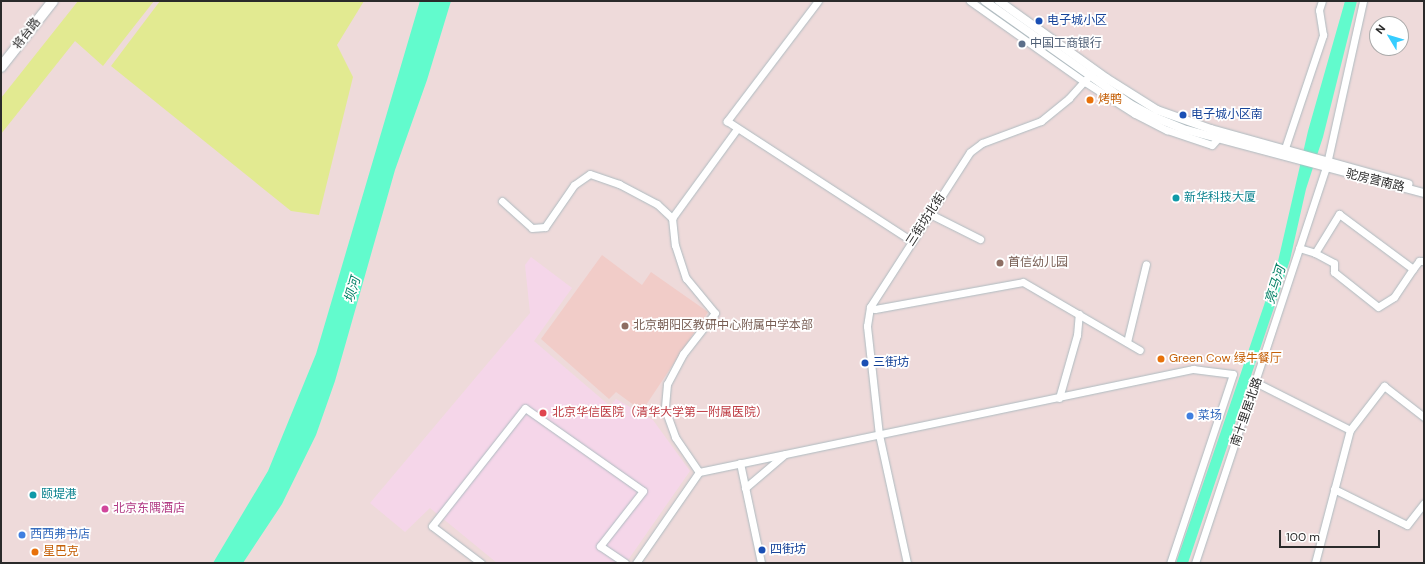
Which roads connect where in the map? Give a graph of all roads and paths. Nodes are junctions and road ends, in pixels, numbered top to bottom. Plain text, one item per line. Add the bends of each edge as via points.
1 (53, 1) edge
2 (818, 1) edge
3 (970, 1) edge
4 (985, 1) edge
5 (999, 1) edge
6 (1322, 1) edge
7 (1363, 1) edge
8 (1, 67) edge
9 (1090, 76) junction
10 (737, 129) junction
11 (1284, 152) junction
12 (1327, 164) junction
13 (1424, 188) edge
14 (1424, 193) edge
15 (502, 201) dead end
16 (930, 214) junction
17 (672, 218) junction
18 (980, 239) dead end
19 (912, 241) junction
20 (1299, 248) junction
21 (1315, 253) junction
22 (1424, 261) edge
23 (1146, 264) dead end
24 (1414, 269) junction
25 (870, 307) junction
26 (1078, 314) junction
27 (1127, 342) junction
28 (1140, 350) dead end
29 (1256, 383) junction
30 (1059, 398) junction
31 (1424, 417) edge
32 (1350, 430) junction
33 (878, 435) junction
34 (787, 452) junction
35 (740, 463) junction
36 (699, 472) junction
37 (745, 488) junction
38 (1334, 489) junction
39 (1424, 503) edge
40 (481, 563) edge
41 (624, 563) edge
42 (636, 563) edge
43 (761, 563) edge
44 (907, 563) edge
45 (1170, 563) edge
46 (1195, 563) edge
47 (1315, 563) edge

1 - 8 main road, 将台路
2 - 10 street via 727,121
3 - 9 street
4 - 9 street
5 - 9 street
6 - 11 street via 1319,10 1323,35
7 - 12 street, 南十里居北路
9 - 11 street via 1169,115
9 - 11 street via 1154,117 1187,130
9 - 16 street, 三街坊北街 via 1041,121 982,143 970,152
10 - 17 street
10 - 19 street
11 - 12 street
12 - 13 street, 驼房营南路
12 - 14 street, 驼房营南路
12 - 20 street, 南十里居北路
15 - 17 street via 532,228 545,227 574,185 590,174 619,184 657,204
16 - 18 street
16 - 19 street, 三街坊北街
17 - 36 street via 675,245 686,278 715,313 683,354 667,384 665,409 675,438
19 - 25 street, 三街坊北街
20 - 21 street
20 - 29 street, 南十里居北路
21 - 24 street via 1339,214
21 - 24 street via 1334,263 1334,272 1378,307 1394,297
22 - 24 street via 1419,261
23 - 27 street
25 - 26 street via 1023,282
25 - 33 street, 三街坊北街 via 867,326
26 - 27 street
26 - 30 street via 1077,335
27 - 28 street
29 - 32 street
29 - 46 street, 南十里居北路
30 - 33 street
30 - 45 street via 1193,369 1233,374
31 - 32 street via 1384,386
32 - 38 street
33 - 34 street
33 - 44 street, 三街坊北街
34 - 35 street
34 - 37 street
35 - 36 street
35 - 37 street
36 - 42 street
37 - 43 street
38 - 39 street via 1407,525
38 - 47 street
40 - 41 street via 432,526 525,408 643,492 600,546

